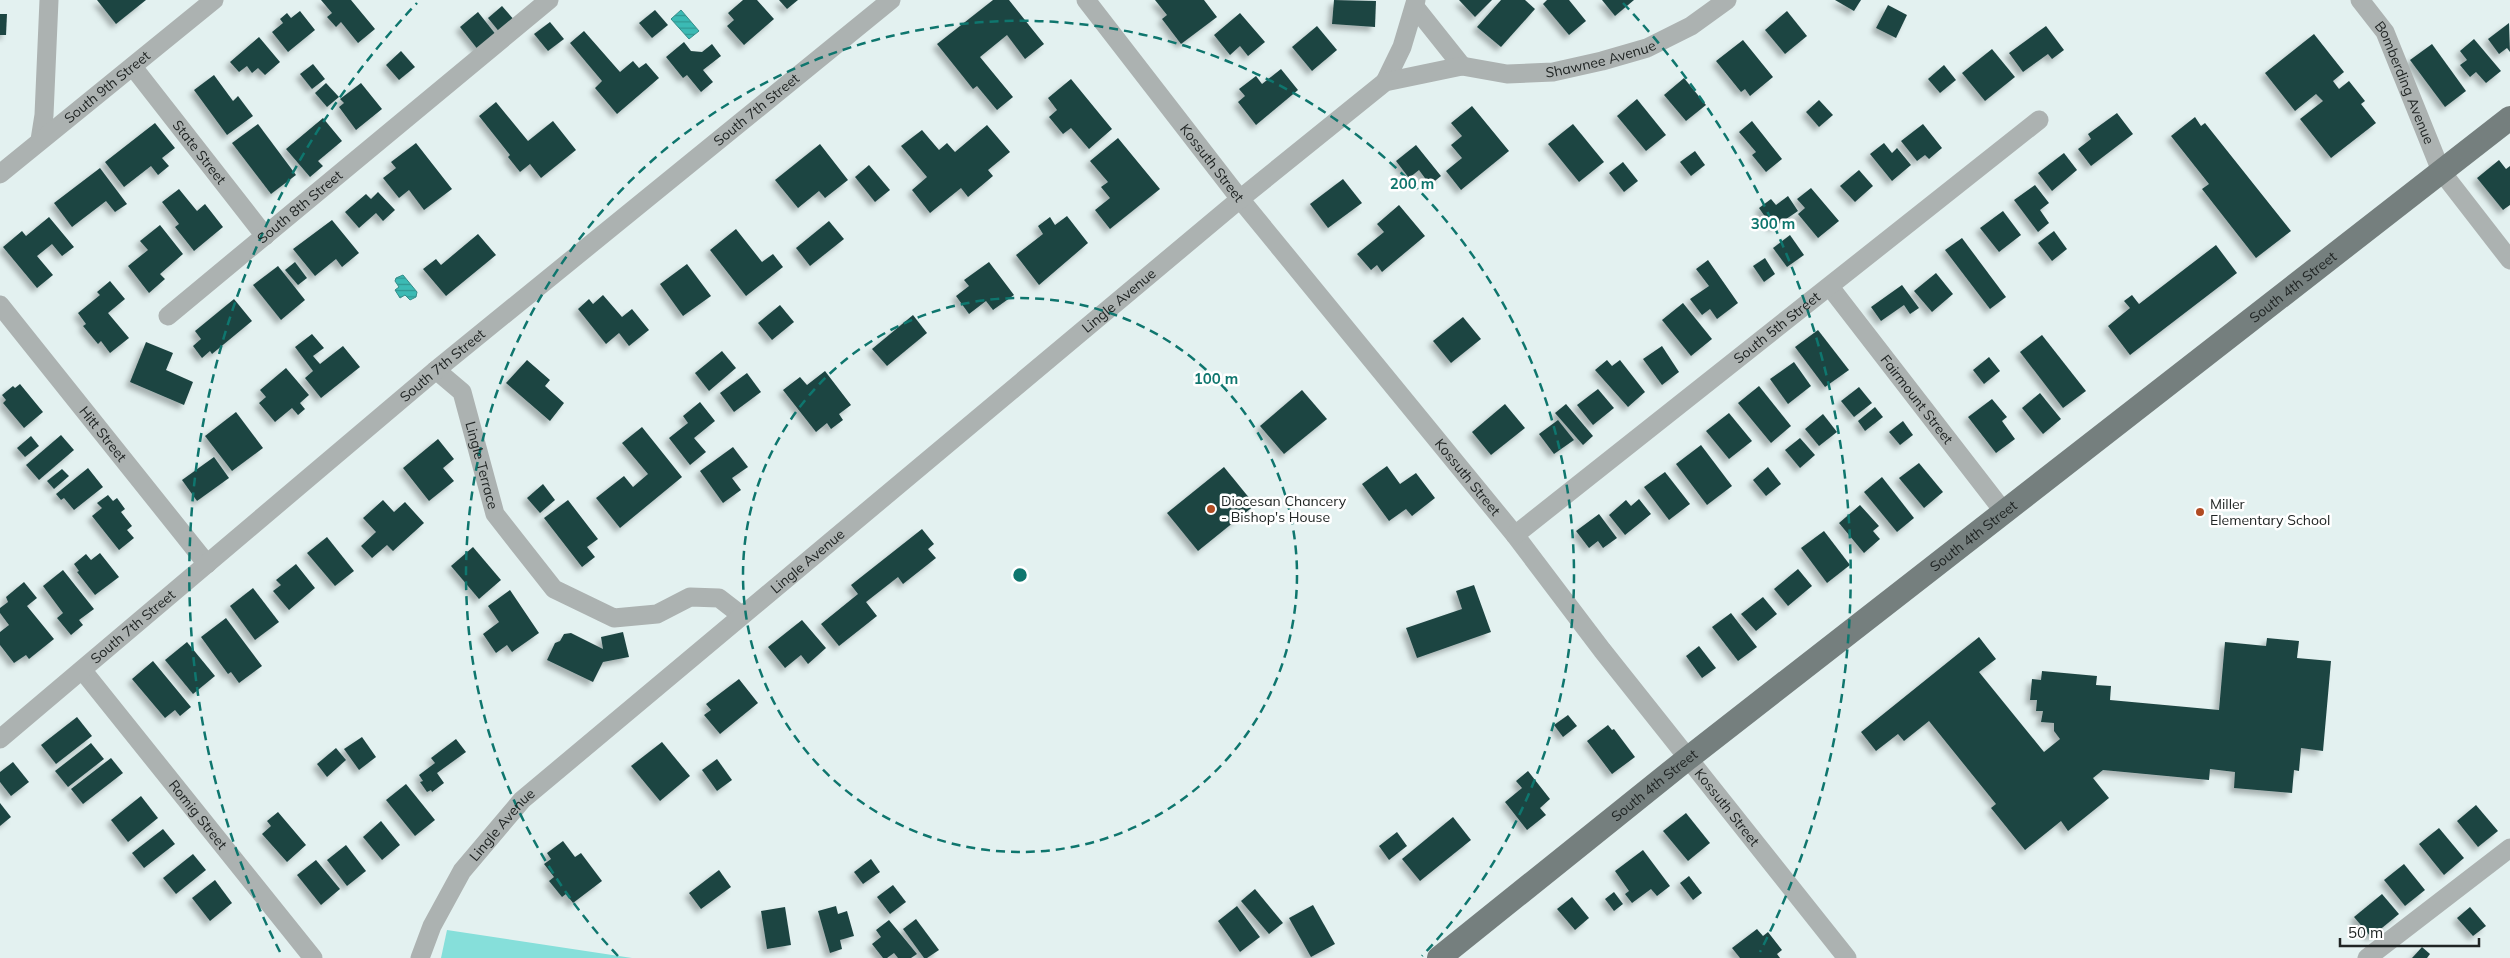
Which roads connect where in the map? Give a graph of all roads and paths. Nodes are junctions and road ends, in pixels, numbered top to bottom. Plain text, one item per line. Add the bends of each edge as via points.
1 (48, 0) edge
2 (214, 0) edge
3 (549, 0) edge
4 (891, 0) edge
5 (1086, 0) edge
6 (1727, 0) edge
7 (2360, 0) edge
8 (1415, 4) edge
9 (133, 66) junction
10 (1462, 66) junction
11 (1385, 82) junction
12 (2510, 118) edge
13 (2039, 120) dead end
14 (40, 140) junction
15 (2441, 171) junction
16 (0, 174) edge
17 (1240, 200) junction
18 (265, 236) junction
19 (2510, 260) edge
20 (1830, 287) junction
21 (0, 305) edge
22 (168, 316) dead end
23 (436, 370) junction
24 (2004, 512) junction
25 (1515, 535) junction
26 (207, 564) junction
27 (741, 615) junction
28 (83, 671) junction
29 (0, 740) edge
30 (1687, 759) junction
31 (2510, 848) edge
32 (313, 958) edge
33 (420, 958) edge
34 (1440, 958) edge
35 (1847, 958) edge
36 (2367, 958) edge

1 - 14 street via 44,115
2 - 9 street, South 9th Street
3 - 18 street, South 8th Street
4 - 23 street, South 7th Street
5 - 17 street, Kossuth Street
6 - 10 street, Shawnee Avenue via 1691,26 1646,48 1602,61 1553,72 1507,74
7 - 15 street, Bomberding Avenue via 2384,32
8 - 10 street
8 - 11 street via 1402,47
9 - 14 street, South 9th Street
9 - 18 street, State Street
10 - 11 street, Shawnee Avenue
11 - 17 street, Shawnee Avenue
12 - 15 main road, South 4th Street
13 - 20 street, South 5th Street
14 - 16 street, South 9th Street
15 - 19 street, Bomberding Avenue
15 - 24 main road, South 4th Street
17 - 25 street, Kossuth Street
17 - 27 street, Lingle Avenue
18 - 22 street, South 8th Street
20 - 24 street, Fairmount Street
20 - 25 street, South 5th Street
21 - 26 street, Hitt Street
23 - 26 street, South 7th Street
23 - 27 street, Lingle Terrace via 462,392 495,514 554,588 614,618 658,614 690,597 719,598
24 - 30 main road, South 4th Street
25 - 30 street, Kossuth Street
26 - 28 street, South 7th Street
27 - 33 street, Lingle Avenue via 522,800 462,871 432,926
28 - 29 street, South 7th Street
28 - 32 street, Romig Street
30 - 34 main road, South 4th Street
30 - 35 street, Kossuth Street
31 - 36 street

